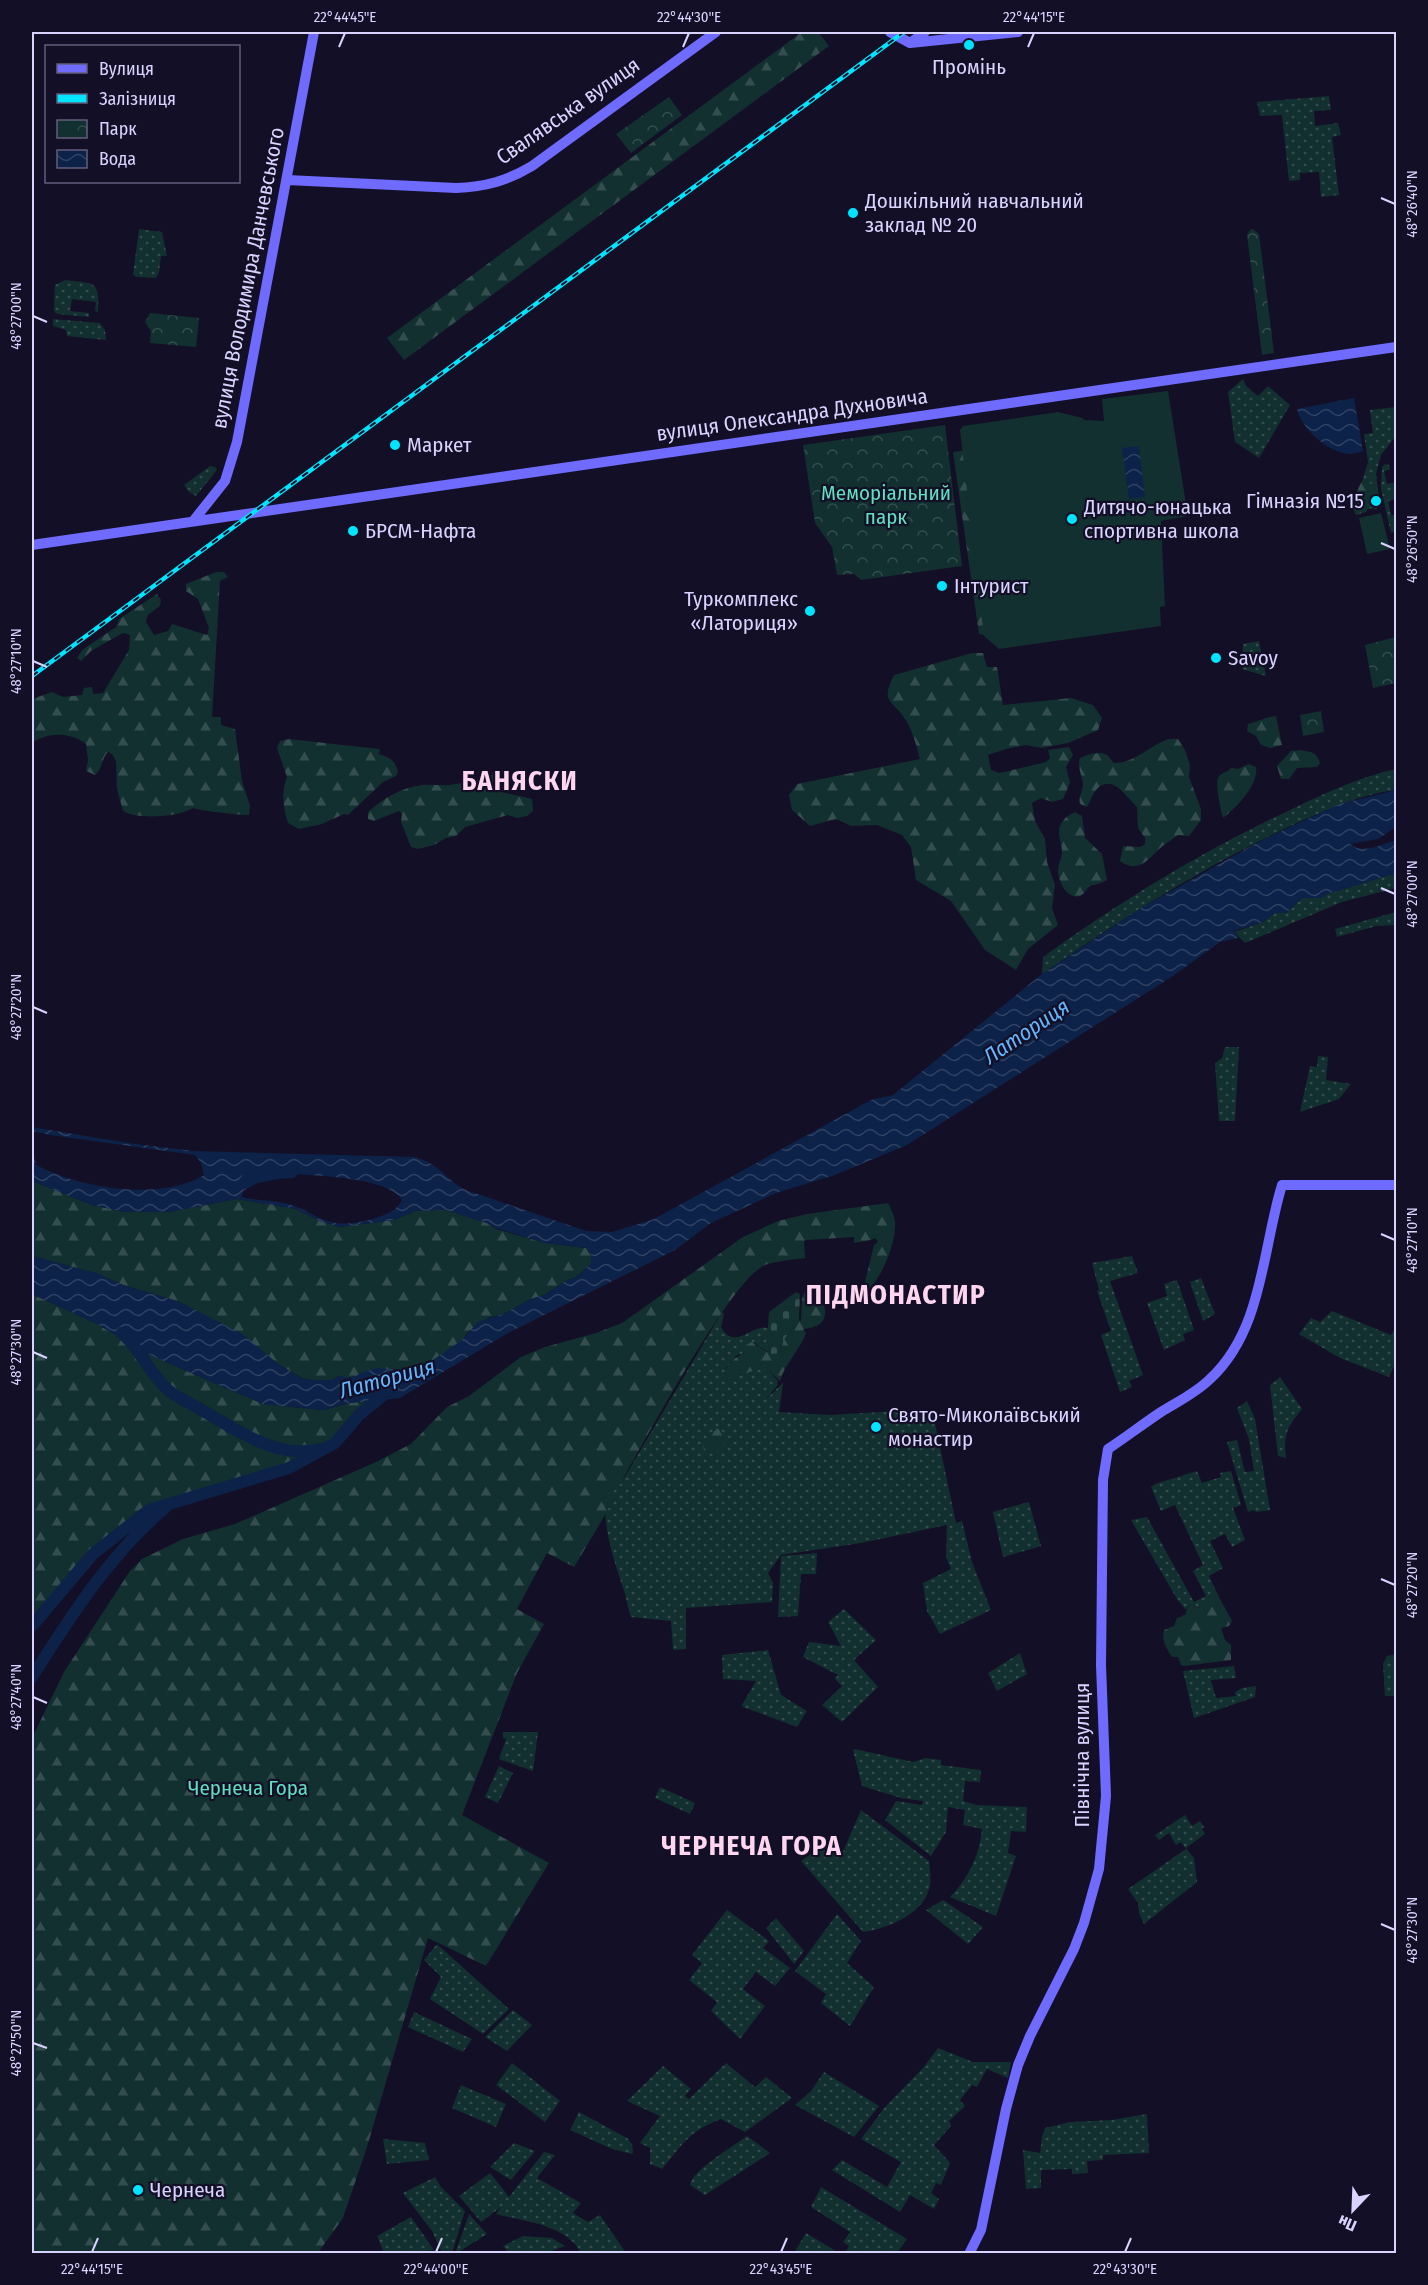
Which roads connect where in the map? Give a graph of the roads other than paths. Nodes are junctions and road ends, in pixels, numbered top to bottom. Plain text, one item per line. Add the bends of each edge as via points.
1 (314, 32) edge
2 (716, 32) edge
3 (890, 32) edge
4 (926, 32) edge
5 (1018, 32) edge
6 (909, 43) junction
7 (287, 180) junction
8 (1396, 347) edge
9 (194, 520) junction
10 (32, 544) edge
11 (1396, 1185) edge
12 (969, 2253) edge

1 - 7 street, вулиця Володимира Данчевського
2 - 7 street, Свалявська вулиця via 532,166 505,181 456,188
3 - 6 street
4 - 6 street
5 - 6 street
7 - 9 street, вулиця Володимира Данчевського via 237,442 225,481
8 - 9 street, вулиця Олександра Духновича
9 - 10 street, вулиця Олександра Духновича
11 - 12 street, Північна вулиця via 1282,1185 1258,1287 1233,1353 1208,1381 1108,1449 1103,1480 1101,1665 1106,1796 1099,1869 1074,1949 1018,2065 981,2230

